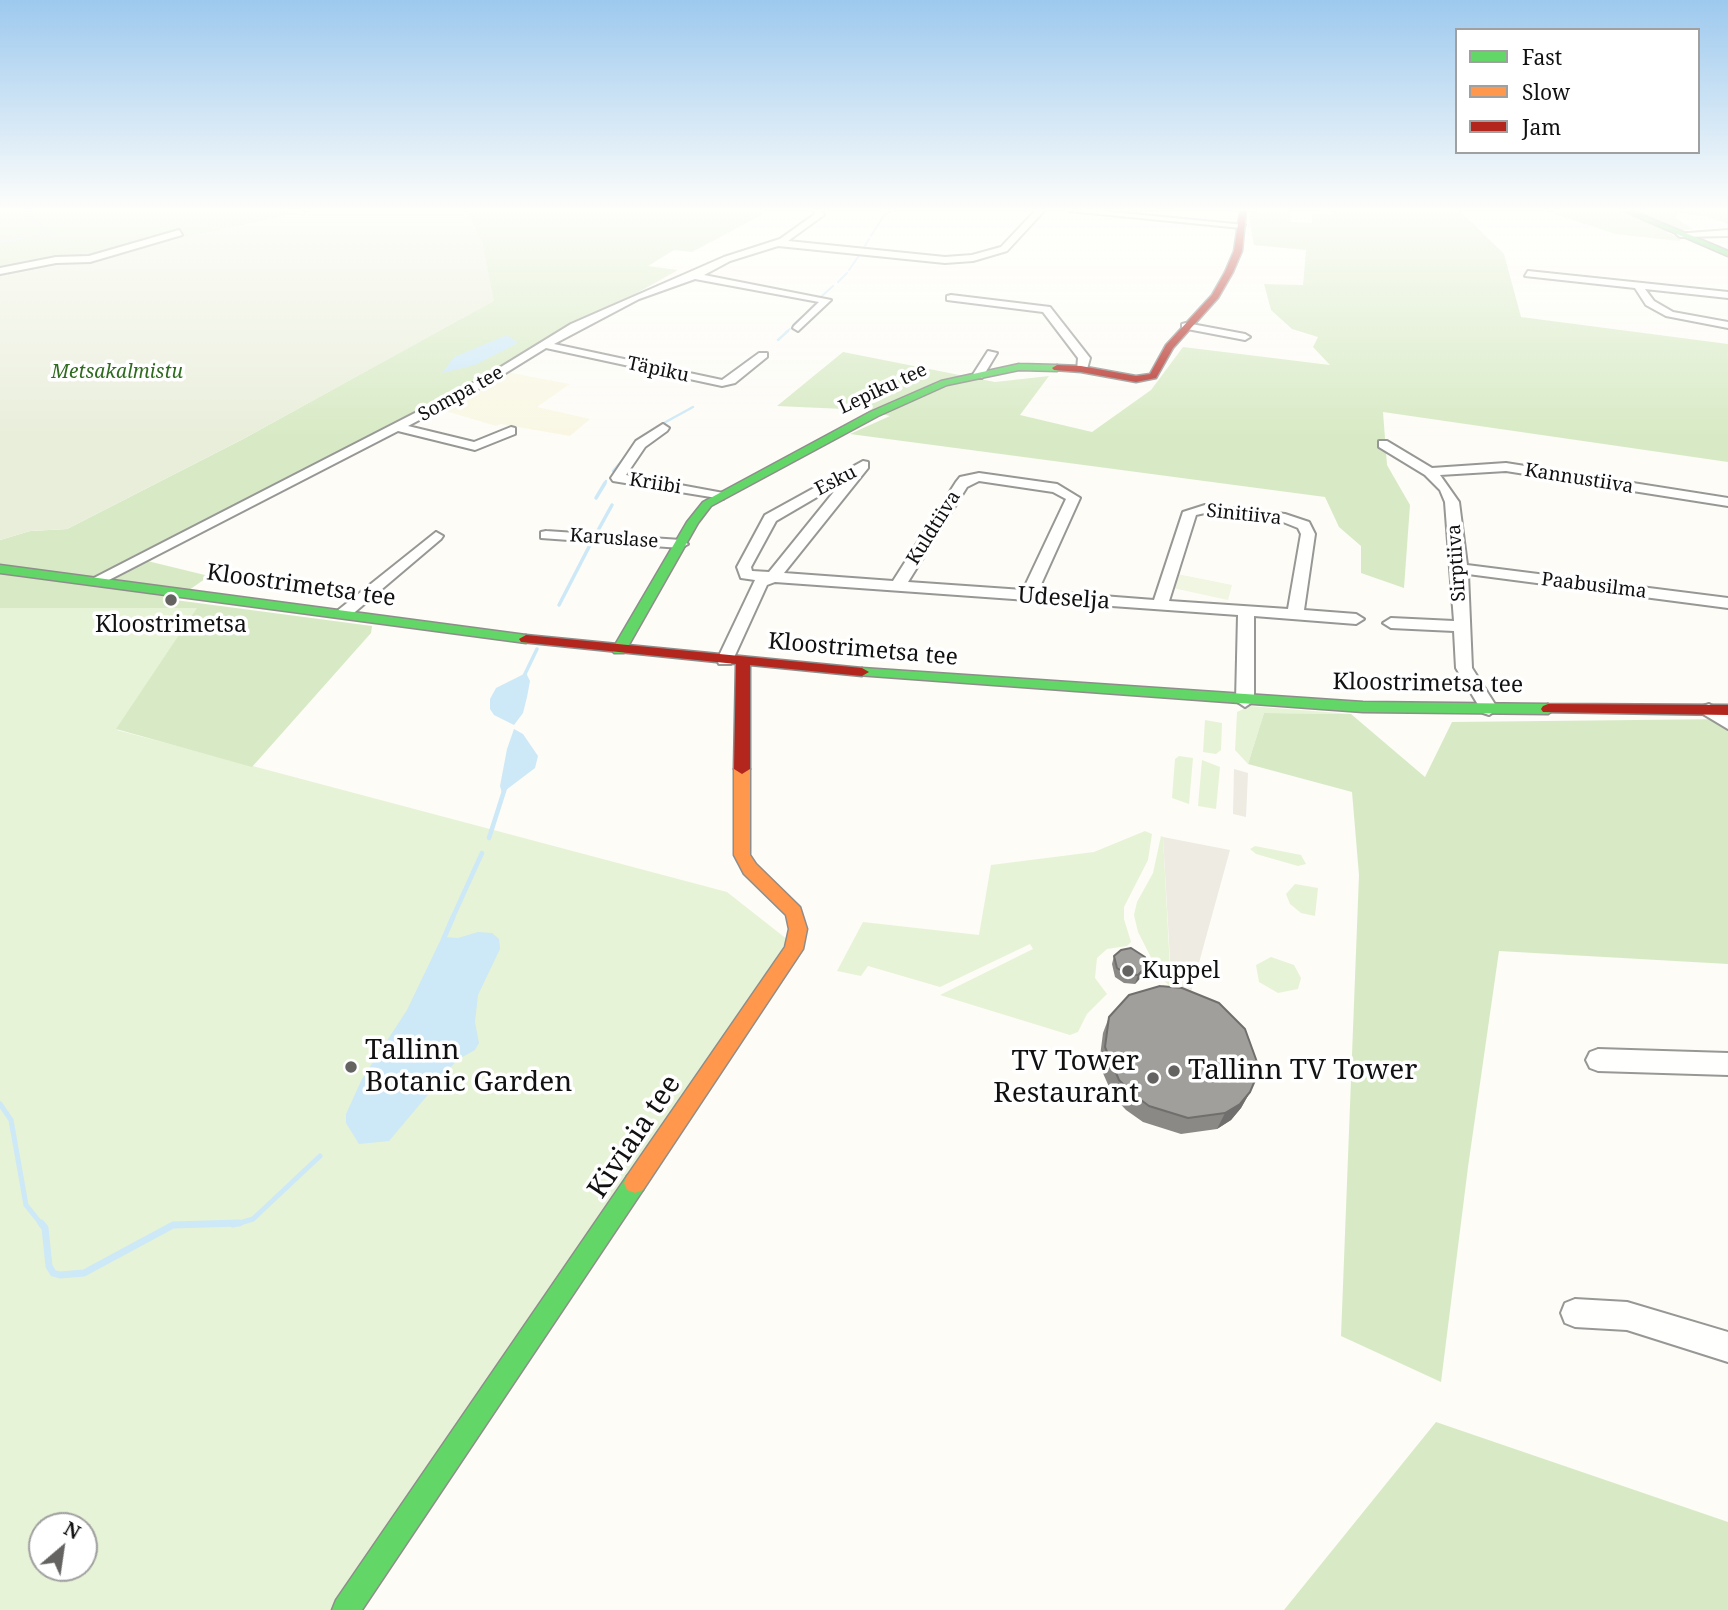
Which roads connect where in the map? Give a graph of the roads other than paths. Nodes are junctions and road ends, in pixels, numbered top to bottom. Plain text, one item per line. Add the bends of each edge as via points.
1 (666, 286) edge
2 (750, 286) edge
3 (1220, 286) edge
4 (1638, 286) edge
5 (1639, 286) edge
6 (1728, 295) edge
7 (951, 298) dead end
8 (1727, 325) edge
9 (1186, 326) junction
10 (798, 328) dead end
11 (1245, 337) dead end
12 (545, 345) junction
13 (992, 354) dead end
14 (763, 355) dead end
15 (1082, 369) junction
16 (978, 376) junction
17 (399, 427) junction
18 (663, 428) dead end
19 (510, 431) dead end
20 (1383, 444) dead end
21 (1430, 472) junction
22 (718, 496) junction
23 (1728, 502) edge
24 (546, 535) dead end
25 (436, 536) dead end
26 (681, 544) junction
27 (0, 569) edge
28 (1460, 569) junction
29 (773, 577) junction
30 (98, 580) junction
31 (898, 586) junction
32 (1028, 596) junction
33 (1728, 603) edge
34 (1160, 606) junction
35 (1246, 613) junction
36 (343, 614) junction
37 (1294, 615) junction
38 (1356, 619) dead end
39 (1391, 623) dead end
40 (1461, 626) junction
41 (618, 650) junction
42 (725, 660) junction
43 (743, 662) junction
44 (1245, 701) junction
45 (1489, 709) junction
46 (1709, 710) junction
47 (1728, 710) edge
48 (1728, 723) edge
49 (1598, 1060) dead end
50 (1728, 1063) edge
51 (1575, 1313) dead end
52 (1728, 1347) edge
53 (346, 1610) edge

1 - 12 street, Sompa tee via 575,326
2 - 10 street via 826,300
3 - 9 street, Lepiku tee
4 - 8 street via 1650,303 1670,314
5 - 6 street
7 - 15 street via 1046,309 1084,358
9 - 11 street
9 - 15 street, Lepiku tee via 1153,376 1136,379
12 - 14 street, Täpiku via 722,383
12 - 17 street, Sompa tee
13 - 16 street
15 - 16 street, Lepiku tee via 1034,366
16 - 22 street, Lepiku tee via 909,397
17 - 19 street via 475,446
17 - 30 street, Sompa tee
18 - 22 street, Kriibi via 640,444 618,478
20 - 21 street, Sirptiiva
21 - 23 street, Kannustiiva via 1506,467
21 - 28 street, Sirptiiva via 1452,502
22 - 26 street, Lepiku tee via 701,511
24 - 26 street, Karuslase
25 - 36 street
26 - 41 street, Lepiku tee
27 - 30 street, Kloostrimetsa tee
28 - 33 street, Paabusilma
28 - 40 street, Sirptiiva
29 - 29 street, Esku via 846,487 863,465 763,526 744,567 746,575
29 - 31 street, Udeselja
29 - 42 street, Esku via 761,582
30 - 36 street, Kloostrimetsa tee
31 - 32 street, Udeselja
31 - 32 street, Kuldtiiva via 961,485 979,477 1057,488 1073,498
32 - 34 street, Udeselja
34 - 35 street, Udeselja
34 - 37 street, Sinitiiva via 1190,512 1205,509 1285,518 1304,525 1308,534
35 - 37 street, Udeselja
35 - 44 street
36 - 41 street, Kloostrimetsa tee
37 - 38 street, Udeselja
39 - 40 street
40 - 45 street, Sirptiiva via 1464,668
41 - 42 street, Kloostrimetsa tee
42 - 43 street, Kloostrimetsa tee
43 - 44 street, Kloostrimetsa tee
43 - 53 street, Kiviaia tee via 742,855 750,869 794,912 798,929 794,949
44 - 45 street, Kloostrimetsa tee
45 - 46 street, Kloostrimetsa tee
46 - 47 street, Kloostrimetsa tee
46 - 48 street
49 - 50 street
51 - 52 street via 1627,1316

